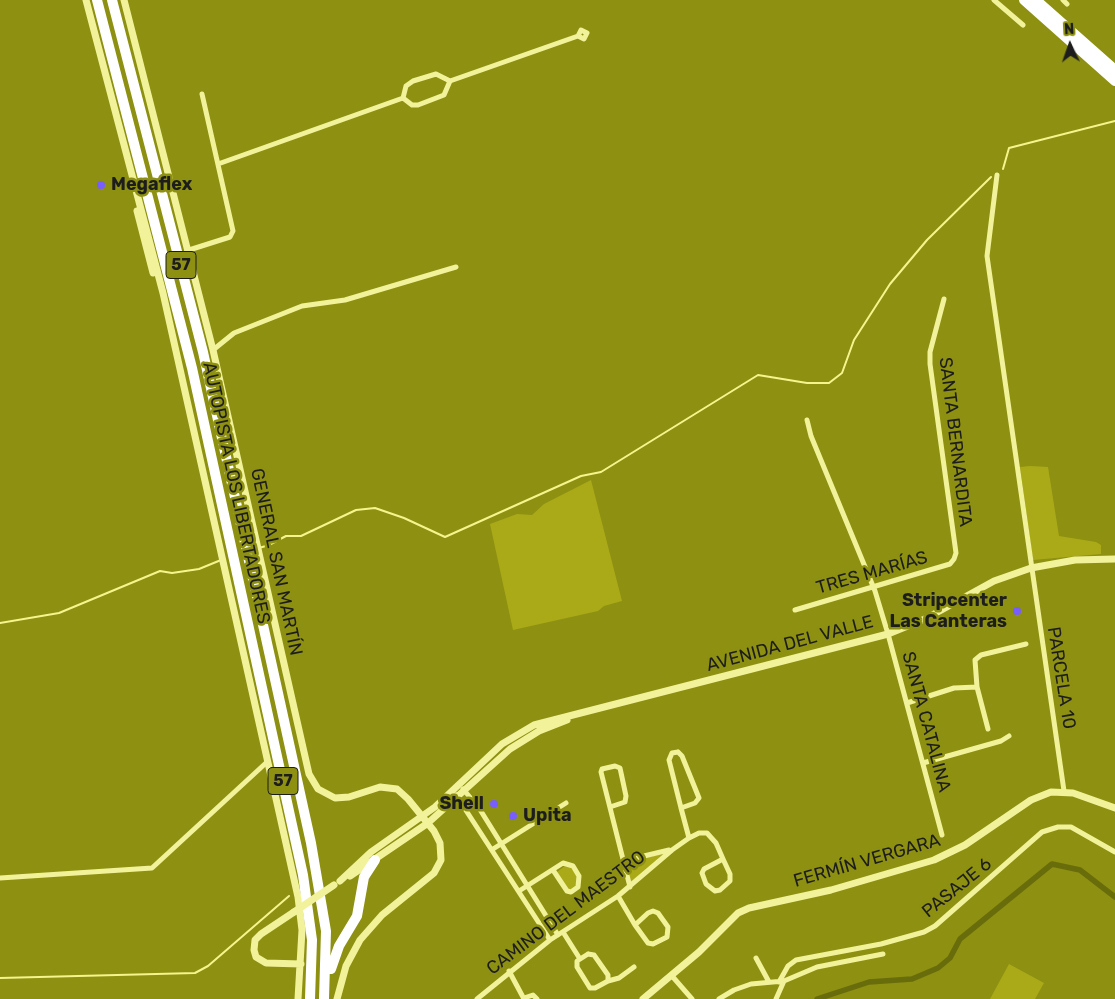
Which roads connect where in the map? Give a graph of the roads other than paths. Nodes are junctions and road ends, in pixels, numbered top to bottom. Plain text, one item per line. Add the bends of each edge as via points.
1 (86, 0) edge
2 (97, 0) edge
3 (112, 0) edge
4 (124, 0) edge
5 (994, 0) edge
6 (1024, 0) edge
7 (1036, 0) edge
8 (1023, 25) dead end
9 (578, 36) dead end
10 (1115, 70) edge
11 (450, 81) junction
12 (1115, 81) edge
13 (202, 94) dead end
14 (403, 98) junction
15 (218, 164) junction
16 (997, 175) dead end
17 (189, 250) junction
18 (456, 267) dead end
19 (944, 299) dead end
20 (213, 350) junction
21 (807, 420) dead end
22 (954, 559) joint
23 (1115, 559) edge
24 (1031, 568) junction
25 (873, 587) junction
26 (795, 610) dead end
27 (888, 634) junction
28 (1026, 644) dead end
29 (976, 687) junction
30 (907, 703) junction
31 (581, 714) junction
32 (988, 729) dead end
33 (1009, 736) dead end
34 (267, 762) junction
35 (923, 763) junction
36 (460, 784) junction
37 (453, 791) junction
38 (464, 791) junction
39 (1064, 791) junction
40 (458, 797) junction
41 (566, 803) dead end
42 (610, 807) junction
43 (681, 808) junction
44 (1115, 808) edge
45 (422, 816) junction
46 (428, 823) junction
47 (942, 835) dead end
48 (689, 838) junction
49 (501, 844) junction
50 (492, 849) junction
51 (672, 850) junction
52 (1115, 852) edge
53 (723, 858) junction
54 (375, 860) junction
55 (624, 860) junction
56 (553, 870) junction
57 (0, 878) edge
58 (337, 883) junction
59 (527, 886) junction
60 (630, 887) junction
61 (519, 891) junction
62 (618, 896) junction
63 (635, 925) junction
64 (561, 933) junction
65 (550, 940) junction
66 (883, 954) dead end
67 (756, 958) dead end
68 (580, 959) junction
69 (301, 964) junction
70 (634, 967) dead end
71 (509, 970) junction
72 (672, 976) junction
73 (608, 981) junction
74 (781, 981) junction
75 (769, 982) junction
76 (298, 999) edge
77 (310, 999) edge
78 (324, 999) edge
79 (337, 999) edge
80 (477, 999) edge
81 (524, 999) edge
82 (537, 999) edge
83 (643, 999) edge
84 (692, 999) edge
85 (718, 999) edge
86 (776, 999) edge

1 - 34 street via 168,318
2 - 77 highway, AUTOPISTA LOS LIBERTADORES / 57 via 182,329 308,901 313,952
3 - 78 highway, AUTOPISTA LOS LIBERTADORES / 57 via 195,320 322,895 327,946
4 - 17 street, GENERAL SAN MARTÍN
5 - 8 street
6 - 12 highway
7 - 10 highway
9 - 11 street
11 - 14 street via 446,94 434,99 414,105
11 - 14 street via 436,74 413,81 406,86
13 - 15 street
14 - 15 street
15 - 17 street via 233,233
16 - 24 street, PARCELA 10 via 987,256
17 - 20 street, GENERAL SAN MARTÍN
18 - 20 street via 344,300 302,306 234,333
19 - 22 street, SANTA BERNARDITA via 930,352 930,364 956,552
20 - 45 street, GENERAL SAN MARTÍN via 306,766 313,784 324,794 340,798 376,787 393,788 406,796
21 - 25 street, SANTA CATALINA
22 - 25 street, TRES MARÍAS via 950,564
23 - 24 street, AVENIDA DEL VALLE via 1075,560
24 - 27 street, AVENIDA DEL VALLE via 994,581 925,619
24 - 39 street, PARCELA 10
25 - 26 street, TRES MARÍAS
25 - 27 street, SANTA CATALINA
27 - 30 street, SANTA CATALINA
27 - 31 street, AVENIDA DEL VALLE
28 - 29 street via 978,657 975,664
29 - 30 street via 951,689
29 - 32 street
30 - 35 street, SANTA CATALINA
31 - 36 street, AVENIDA DEL VALLE via 543,722 518,733
31 - 38 street, AVENIDA DEL VALLE via 517,744
33 - 35 street
34 - 57 street via 152,868
34 - 69 street via 300,905
35 - 47 street, SANTA CATALINA
36 - 37 street, AVENIDA DEL VALLE
36 - 38 street
37 - 40 street
37 - 45 street, AVENIDA DEL VALLE
38 - 40 street, AVENIDA DEL VALLE
38 - 49 street via 479,808
39 - 44 street, FERMÍN VERGARA
39 - 72 street, FERMÍN VERGARA via 1031,800 965,845 934,860 831,890 744,910
40 - 46 street, AVENIDA DEL VALLE
40 - 50 street
41 - 49 street
42 - 42 street via 601,772 615,766 620,768 626,796 625,802
42 - 55 street
43 - 43 street via 699,798 682,756 675,752 669,760
43 - 48 street
45 - 46 street, GENERAL SAN MARTÍN
45 - 58 street, AVENIDA DEL VALLE via 371,852
46 - 54 street, AVENIDA DEL VALLE
46 - 79 street, GENERAL SAN MARTÍN via 440,843 438,867 364,934 346,966
48 - 51 street, CAMINO DEL MAESTRO
48 - 53 street via 707,833 716,842
49 - 50 street
49 - 59 street
50 - 61 street
51 - 55 street, CAMINO DEL MAESTRO
51 - 60 street, CAMINO DEL MAESTRO
52 - 74 street, PASAJE 6 via 1071,827 1042,832 935,926 881,944 796,960 788,966
53 - 53 street via 702,873 706,884 715,891 730,880
54 - 58 street, AVENIDA DEL VALLE
54 - 78 highway via 364,877 357,916 335,953
55 - 60 street
56 - 56 street via 567,891 578,887 579,876 573,866 563,863
56 - 59 street
58 - 69 street, AVENIDA DEL VALLE, bridge via 254,942 256,957 266,963
59 - 61 street
59 - 64 street
60 - 62 street, CAMINO DEL MAESTRO
61 - 65 street
62 - 63 street
62 - 64 street, CAMINO DEL MAESTRO
63 - 63 street via 653,944 667,937 668,927 658,912 653,911
64 - 65 street, CAMINO DEL MAESTRO
64 - 68 street
65 - 71 street, CAMINO DEL MAESTRO
66 - 74 street via 817,967
67 - 75 street
68 - 73 street via 588,954 594,955 608,975
68 - 73 street via 577,967 590,988
69 - 76 street
70 - 73 street via 619,978
71 - 80 street, CAMINO DEL MAESTRO
71 - 81 street
72 - 83 street, FERMÍN VERGARA
72 - 84 street
74 - 75 street
74 - 86 street, PASAJE 6
75 - 85 street via 743,986
81 - 82 street via 533,995

